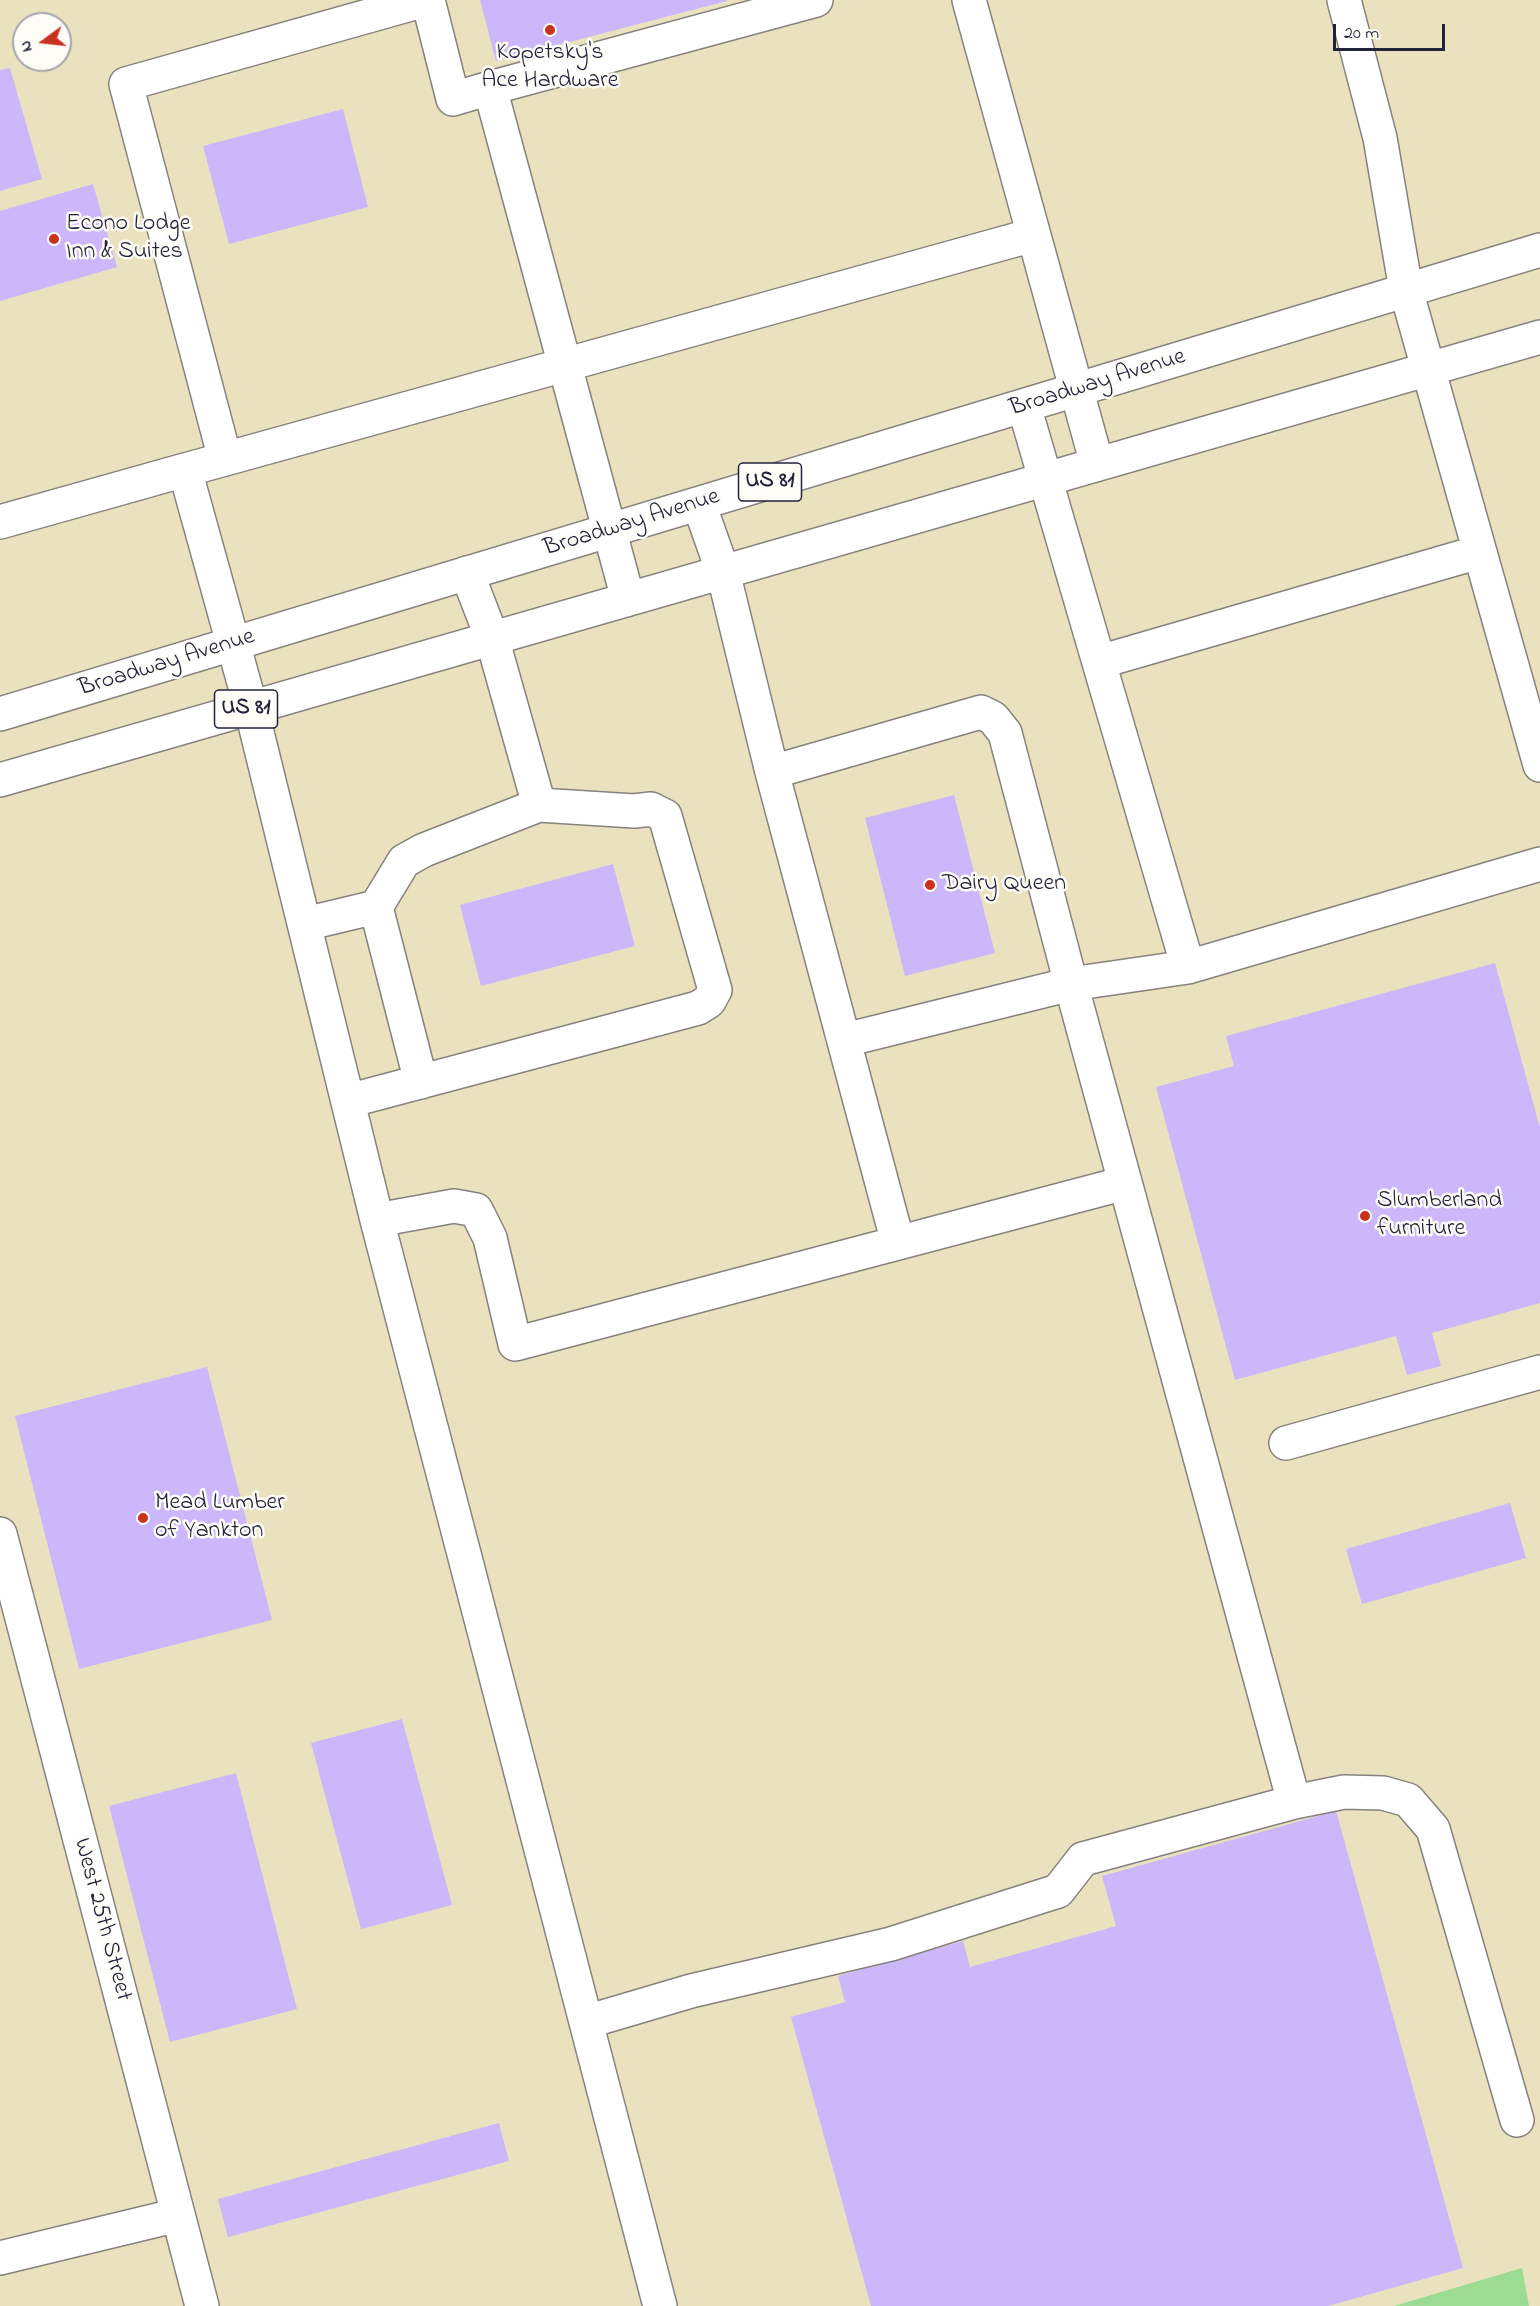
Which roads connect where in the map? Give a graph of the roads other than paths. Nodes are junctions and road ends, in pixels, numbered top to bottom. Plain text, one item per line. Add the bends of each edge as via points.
1 (426, 0) edge
2 (816, 0) edge
3 (969, 0) edge
4 (1344, 0) edge
5 (490, 88) junction
6 (1033, 235) junction
7 (1540, 250) edge
8 (1406, 290) junction
9 (1540, 337) edge
10 (565, 364) junction
11 (1429, 369) junction
12 (1076, 390) junction
13 (1024, 406) junction
14 (225, 459) junction
15 (1096, 464) junction
16 (185, 471) junction
17 (1046, 479) junction
18 (699, 504) junction
19 (0, 522) edge
20 (610, 530) junction
21 (1479, 552) junction
22 (723, 572) junction
23 (467, 573) junction
24 (628, 599) junction
25 (492, 638) junction
26 (233, 644) junction
27 (1100, 662) junction
28 (251, 708) junction
29 (0, 714) edge
30 (1540, 765) edge
31 (772, 772) junction
32 (0, 780) edge
33 (539, 805) junction
34 (1540, 864) edge
35 (376, 907) junction
36 (305, 924) junction
37 (1188, 967) junction
38 (1071, 984) junction
39 (845, 1040) junction
40 (421, 1082) junction
41 (348, 1101) junction
42 (1125, 1183) junction
43 (377, 1220) junction
44 (898, 1243) junction
45 (1540, 1372) edge
46 (1287, 1443) dead end
47 (0, 1534) edge
48 (1294, 1802) junction
49 (586, 2022) junction
50 (1517, 2120) dead end
51 (178, 2215) junction
52 (0, 2258) edge
53 (202, 2306) edge
54 (660, 2306) edge

1 - 5 main road via 453,99
1 - 14 main road via 126,84
2 - 5 main road
3 - 6 main road
4 - 8 main road via 1380,138
5 - 10 main road
6 - 10 main road
6 - 12 main road
7 - 8 main road, Broadway Avenue / US 81
8 - 11 main road
8 - 12 main road, Broadway Avenue / US 81
9 - 11 main road, US 81
10 - 14 main road
10 - 20 main road
11 - 15 main road, US 81
11 - 21 main road
12 - 13 main road, Broadway Avenue / US 81
12 - 15 main road
13 - 17 main road
13 - 18 main road, Broadway Avenue / US 81
14 - 16 main road
15 - 17 main road, US 81
16 - 19 main road
16 - 26 main road
17 - 22 main road, US 81
17 - 27 main road
18 - 20 main road, Broadway Avenue / US 81
18 - 22 main road
20 - 23 main road, Broadway Avenue / US 81
20 - 24 main road
21 - 27 main road
21 - 30 main road
22 - 24 main road, US 81
22 - 31 main road
23 - 25 main road
23 - 26 main road, Broadway Avenue / US 81
24 - 25 main road, US 81
25 - 28 main road, US 81
25 - 33 main road
26 - 28 main road
26 - 29 main road, Broadway Avenue / US 81
27 - 37 main road
28 - 32 main road, US 81
28 - 36 main road
31 - 38 main road via 981,712 993,718 1005,733
31 - 39 main road
33 - 35 main road via 404,861
33 - 40 main road via 634,812 651,809 665,816 715,990 709,1001 698,1008
34 - 37 main road
35 - 36 main road
35 - 40 main road
36 - 41 main road
37 - 38 main road
38 - 39 main road
38 - 42 main road
39 - 44 main road
40 - 41 main road
41 - 43 main road
42 - 44 main road
42 - 48 main road
43 - 44 main road via 454,1206 476,1210 490,1238 516,1344
43 - 49 main road
45 - 46 main road
47 - 51 main road, West 25th Street
48 - 49 main road via 1083,1859 1058,1891 891,1944 691,1991
48 - 50 main road via 1344,1792 1383,1792 1408,1800 1433,1829
49 - 54 main road
51 - 52 main road
51 - 53 main road, West 25th Street

